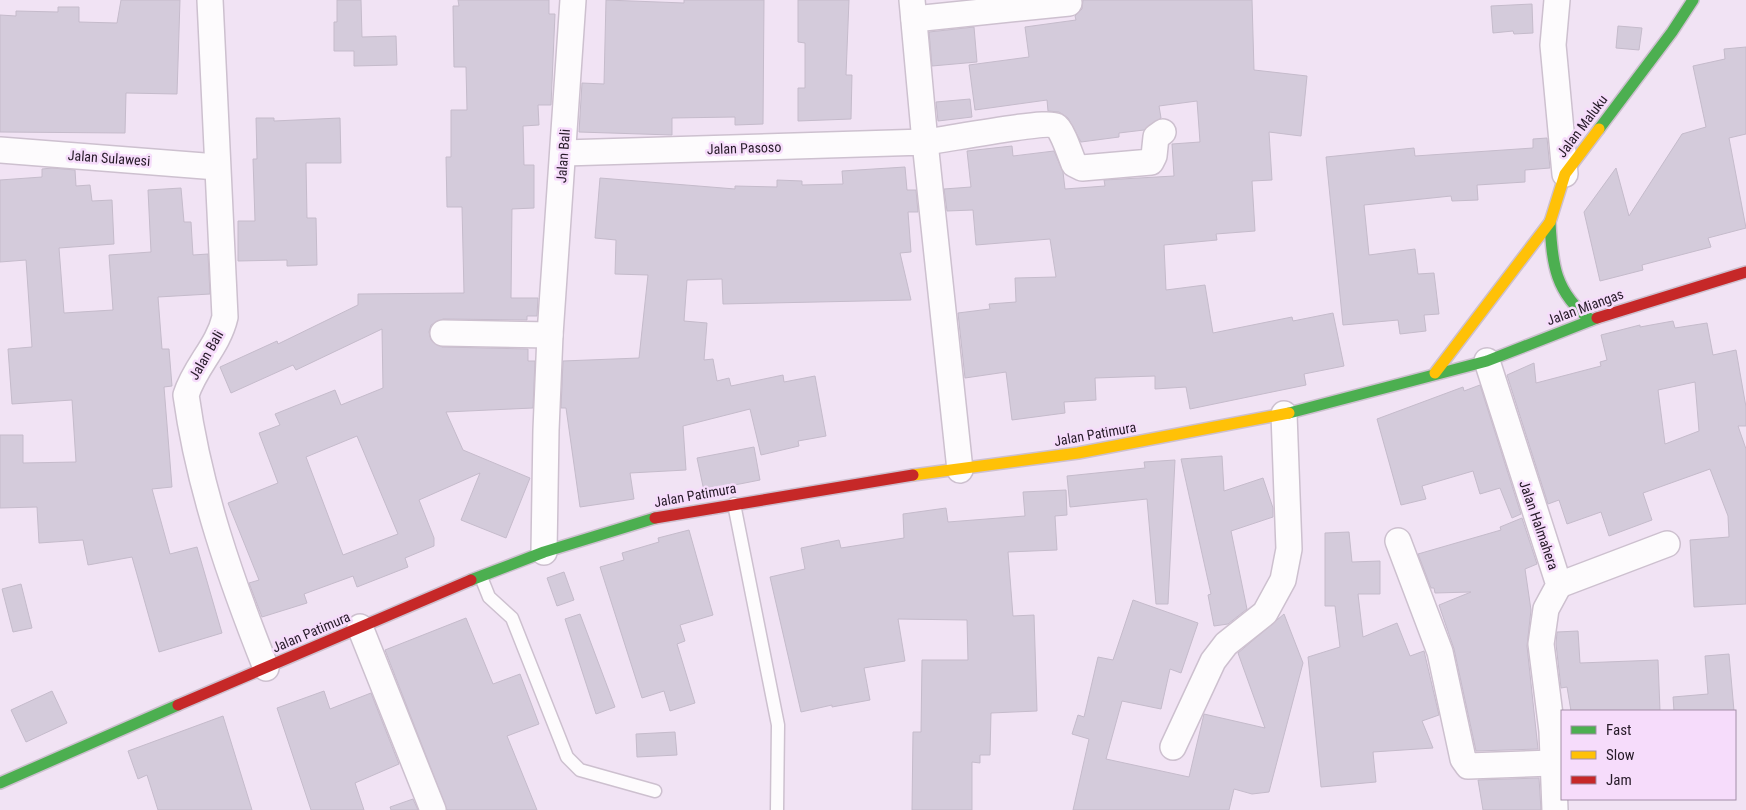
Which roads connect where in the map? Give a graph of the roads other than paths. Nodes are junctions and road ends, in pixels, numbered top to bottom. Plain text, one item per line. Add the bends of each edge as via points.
1 (210, 0) edge
2 (573, 0) edge
3 (1557, 0) edge
4 (1693, 0) edge
5 (1069, 3) dead end
6 (913, 9) edge
7 (1163, 132) dead end
8 (925, 142) junction
9 (0, 150) edge
10 (564, 154) junction
11 (217, 167) junction
12 (1565, 174) junction
13 (1550, 222) junction
14 (1746, 272) edge
15 (1591, 320) junction
16 (443, 333) dead end
17 (550, 334) junction
18 (1487, 361) junction
19 (1435, 373) junction
20 (1284, 414) junction
21 (960, 470) junction
22 (734, 504) junction
23 (1398, 540) dead end
24 (1667, 544) dead end
25 (544, 552) junction
26 (481, 577) junction
27 (1559, 585) junction
28 (360, 627) junction
29 (266, 668) junction
30 (1173, 747) dead end
31 (1552, 763) junction
32 (0, 783) edge
33 (655, 792) dead end
34 (433, 810) edge
35 (777, 810) edge
36 (1554, 810) edge

1 - 11 street, Jalan Bali
2 - 10 street, Jalan Bali
3 - 12 street via 1553,45
4 - 12 main road, Jalan Maluku
5 - 6 street
6 - 8 street
7 - 8 street, Jalan Pasoso via 1156,137 1152,162 1082,168 1074,164 1059,129 1053,125
8 - 10 street, Jalan Pasoso
8 - 21 street
9 - 11 street, Jalan Sulawesi
10 - 17 street, Jalan Bali
11 - 29 street, Jalan Bali via 225,317 221,332 186,394 201,473 242,606
12 - 13 main road, Jalan Maluku
13 - 15 main road via 1551,248 1559,285 1575,310
13 - 19 main road, Jalan Maluku
14 - 15 main road, Jalan Miangas
15 - 18 main road, Jalan Miangas
16 - 17 street
17 - 25 street, Jalan Bali
18 - 19 main road, Jalan Miangas
18 - 27 street, Jalan Halmahera
19 - 20 main road, Jalan Patimura
20 - 21 main road, Jalan Patimura via 1078,453
20 - 30 street via 1289,549 1283,580 1265,613 1226,644 1213,661
21 - 22 main road, Jalan Patimura
22 - 25 main road, Jalan Patimura via 648,519
22 - 35 lane via 778,725
23 - 31 street via 1440,652 1463,759 1468,766
24 - 27 street
25 - 26 main road, Jalan Patimura
26 - 28 main road, Jalan Patimura
26 - 33 lane via 490,598 512,618 566,757 580,770
27 - 31 street, Jalan Halmahera via 1546,609 1540,644 1552,731
28 - 29 main road, Jalan Patimura
28 - 34 street
29 - 32 main road, Jalan Patimura
31 - 36 street, Jalan Halmahera

